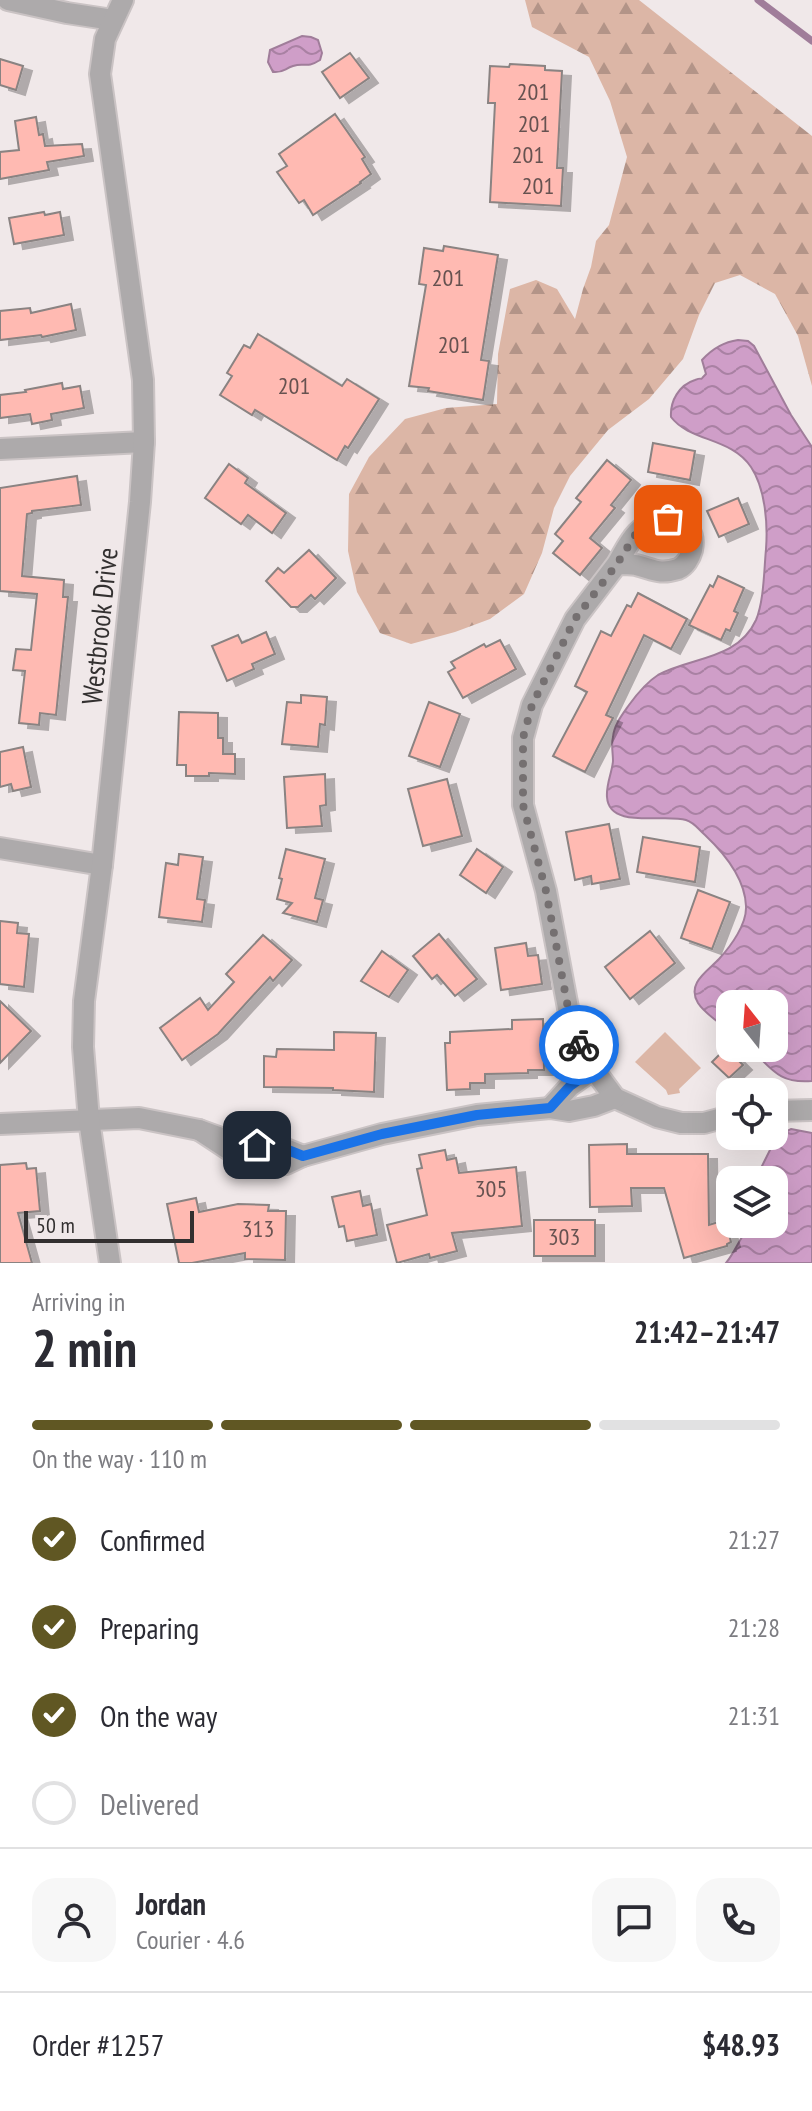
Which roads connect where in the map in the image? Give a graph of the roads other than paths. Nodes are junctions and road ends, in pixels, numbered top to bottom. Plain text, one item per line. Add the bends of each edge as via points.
1 (8, 0) edge
2 (123, 0) edge
3 (113, 20) junction
4 (144, 442) junction
5 (0, 449) edge
6 (617, 564) dead end
7 (0, 848) edge
8 (102, 865) junction
9 (594, 1069) junction
10 (615, 1098) junction
11 (550, 1108) junction
12 (812, 1110) edge
13 (788, 1111) edge
14 (89, 1120) junction
15 (716, 1120) edge
16 (0, 1124) edge
17 (110, 1263) edge

1 - 3 street
2 - 3 street, Westbrook Drive
3 - 4 street, Westbrook Drive via 100,74 143,380
4 - 5 street
4 - 8 street, Westbrook Drive
6 - 9 street via 575,619 532,705 523,738 523,805 568,1008 581,1052
7 - 8 street
8 - 14 street, Westbrook Drive via 84,1001
9 - 10 street
9 - 11 street
10 - 11 street via 569,1111
10 - 15 street via 681,1123
11 - 14 street via 382,1134 265,1166 243,1159 199,1130 139,1118
12 - 13 street
14 - 16 street
14 - 17 street, Westbrook Drive

